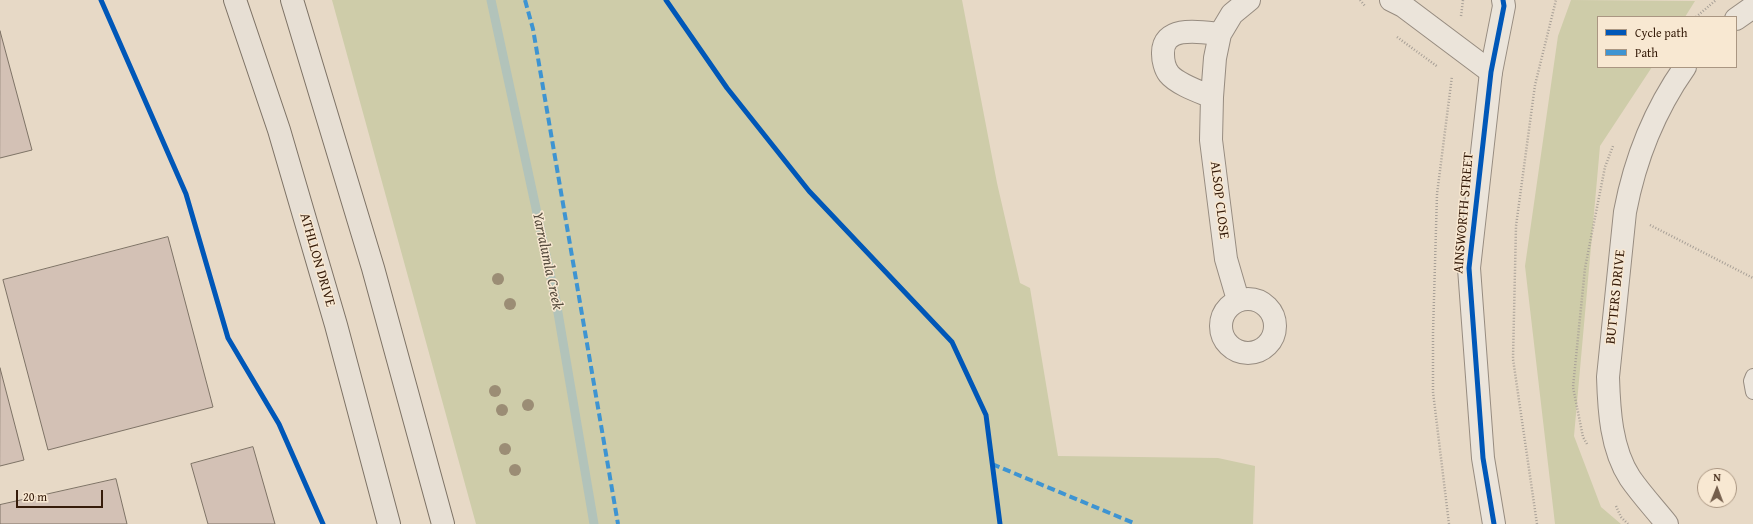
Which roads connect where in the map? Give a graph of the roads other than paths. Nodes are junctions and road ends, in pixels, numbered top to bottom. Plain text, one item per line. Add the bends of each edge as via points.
1 (235, 0) edge
2 (292, 0) edge
3 (1249, 0) edge
4 (1390, 0) edge
5 (1506, 2) edge
6 (1753, 7) edge
7 (1737, 18) edge
8 (1220, 34) junction
9 (1684, 68) edge
10 (1491, 72) junction
11 (1212, 97) junction
12 (1238, 300) dead end
13 (1753, 376) edge
14 (1753, 392) edge
15 (389, 524) edge
16 (442, 524) edge
17 (1494, 524) edge
18 (1667, 524) edge

1 - 15 main road, ATHLLON DRIVE via 279,130 336,325
2 - 16 main road via 373,268
3 - 8 street, ALSOP CLOSE via 1232,14
4 - 10 street via 1403,6
5 - 10 street, AINSWORTH STREET
6 - 7 street
8 - 11 street, ALSOP CLOSE
8 - 11 street via 1188,31 1177,33 1165,41 1162,50 1168,73 1175,80
9 - 18 street, BUTTERS DRIVE via 1648,130 1632,180 1625,212 1608,377 1617,449 1630,478
10 - 17 street, AINSWORTH STREET via 1469,268 1483,458
11 - 12 street, ALSOP CLOSE via 1211,140 1223,236 1226,259
13 - 14 lane

